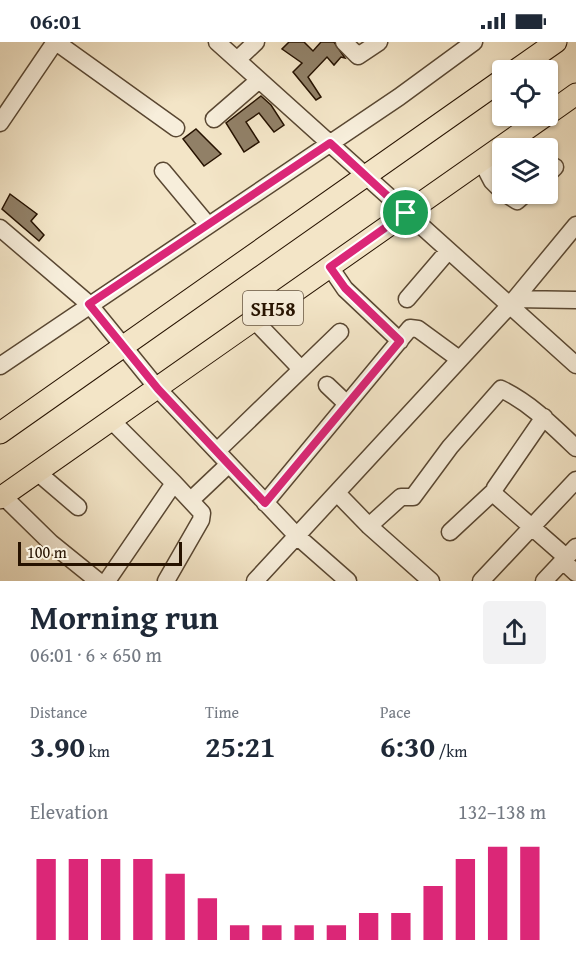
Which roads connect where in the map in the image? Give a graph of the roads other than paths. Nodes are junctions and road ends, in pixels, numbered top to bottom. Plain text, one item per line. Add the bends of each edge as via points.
1 (56, 42) edge
2 (217, 42) edge
3 (256, 42) edge
4 (344, 42) edge
5 (379, 42) edge
6 (474, 42) edge
7 (556, 42) edge
8 (237, 60) junction
9 (530, 60) edge
10 (259, 80) junction
11 (492, 87) edge
12 (6, 100) edge
13 (573, 100) edge
14 (558, 108) edge
15 (214, 119) dead end
16 (0, 123) edge
17 (530, 126) edge
18 (176, 128) dead end
19 (330, 143) junction
20 (481, 160) junction
21 (163, 171) dead end
22 (366, 176) junction
23 (492, 181) edge
24 (406, 213) junction
25 (208, 225) junction
26 (576, 225) edge
27 (0, 228) edge
28 (448, 251) junction
29 (330, 267) junction
30 (407, 299) dead end
31 (576, 300) edge
32 (513, 302) junction
33 (89, 304) junction
34 (255, 321) junction
35 (340, 332) dead end
36 (400, 341) junction
37 (124, 346) junction
38 (459, 359) junction
39 (576, 365) edge
40 (0, 366) edge
41 (301, 369) junction
42 (327, 385) dead end
43 (158, 389) junction
44 (347, 404) junction
45 (544, 417) junction
46 (112, 421) junction
47 (0, 433) edge
48 (576, 448) edge
49 (218, 450) junction
50 (229, 464) junction
51 (38, 472) junction
52 (576, 480) edge
53 (174, 483) junction
54 (494, 491) junction
55 (337, 493) junction
56 (1, 497) edge
57 (191, 500) junction
58 (265, 503) junction
59 (78, 507) dead end
60 (369, 526) junction
61 (531, 527) junction
62 (450, 532) dead end
63 (298, 537) junction
64 (568, 555) edge
65 (576, 573) edge
66 (339, 578) edge
67 (98, 581) edge
68 (107, 581) edge
69 (166, 581) edge
70 (255, 581) edge
71 (431, 581) edge
72 (481, 581) edge
73 (544, 581) edge

1 - 12 street
1 - 18 street
2 - 8 street
3 - 8 street
4 - 5 street via 358,56
6 - 19 street
7 - 9 main road
8 - 10 street
10 - 15 street
10 - 19 street
11 - 22 main road, SH58
12 - 16 street
13 - 14 main road, SH58
17 - 20 main road, SH58
19 - 22 street
19 - 25 street
20 - 23 street
20 - 24 main road, SH58
21 - 25 street
22 - 24 street
22 - 37 main road, SH58
24 - 28 street
24 - 29 main road, SH58
25 - 33 street
26 - 32 street
27 - 33 street
28 - 30 street
28 - 32 street
29 - 34 main road, SH58
29 - 36 street via 345,288
31 - 32 street
32 - 38 street
32 - 39 street
33 - 37 street
33 - 40 street
34 - 41 street
34 - 43 main road, SH58
35 - 41 street
36 - 38 street via 414,327
36 - 44 street
37 - 43 street
37 - 47 main road, SH58
38 - 55 street
41 - 49 street
42 - 44 street
43 - 46 main road, SH58
43 - 49 street
44 - 58 street
45 - 48 street
45 - 54 street
45 - 60 street via 528,403 499,390 413,497 400,497
46 - 51 main road, SH58
46 - 53 street
49 - 50 street
50 - 57 street
50 - 58 street
51 - 56 main road, SH58
51 - 59 street
52 - 61 street
53 - 57 street
53 - 68 street
54 - 61 street
54 - 62 street
55 - 60 street
55 - 63 street
56 - 67 street
57 - 69 street via 202,513 201,520
58 - 63 street
60 - 71 street
61 - 64 street
61 - 72 street
63 - 66 street
63 - 70 street
64 - 65 street
64 - 73 street

